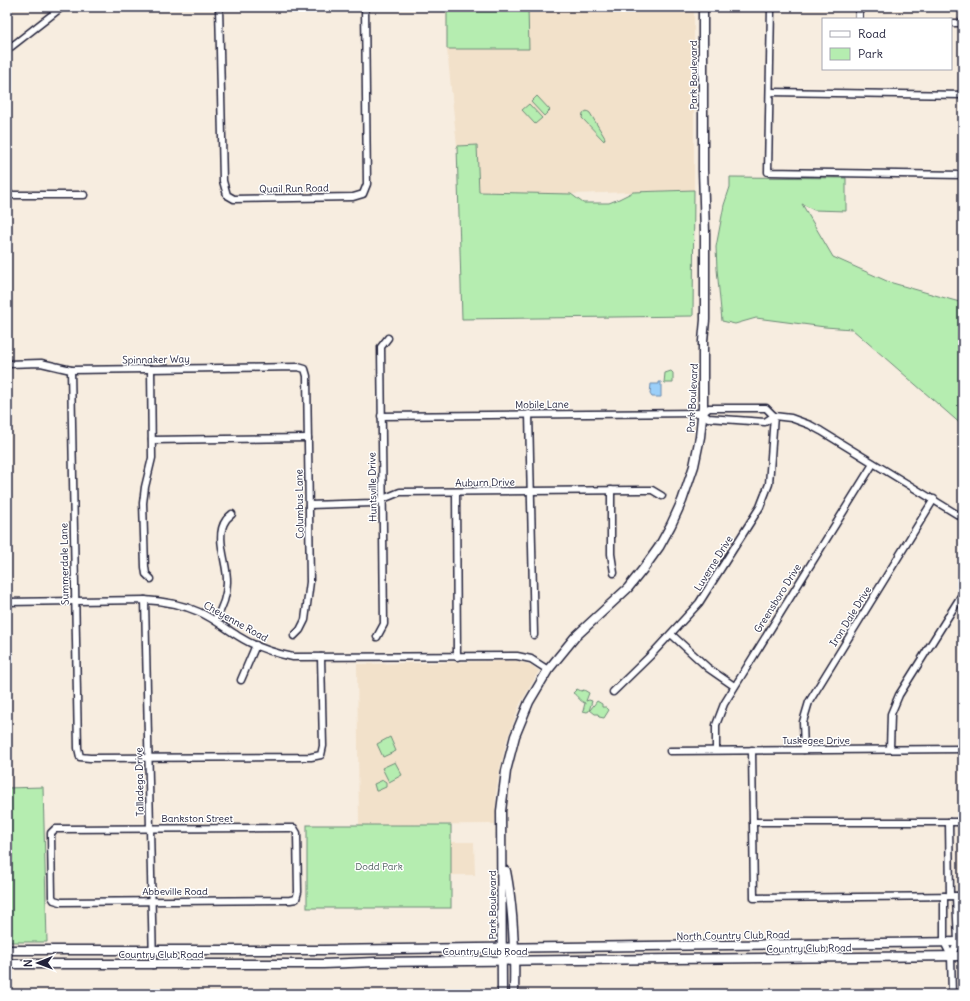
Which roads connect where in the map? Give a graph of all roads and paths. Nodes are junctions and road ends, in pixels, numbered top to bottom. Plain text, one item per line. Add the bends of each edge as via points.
1 (62, 7) edge
2 (219, 7) edge
3 (365, 7) edge
4 (703, 7) edge
5 (771, 7) edge
6 (859, 7) edge
7 (859, 18) edge
8 (952, 23) edge
9 (963, 23) edge
10 (7, 50) edge
11 (770, 92) junction
12 (963, 94) edge
13 (963, 175) edge
14 (7, 195) edge
15 (84, 195) dead end
16 (388, 338) dead end
17 (7, 364) edge
18 (151, 369) junction
19 (305, 369) joint
20 (71, 370) junction
21 (703, 413) junction
22 (529, 414) junction
23 (381, 416) junction
24 (774, 416) junction
25 (308, 438) junction
26 (152, 440) junction
27 (873, 464) junction
28 (611, 490) junction
29 (530, 491) junction
30 (456, 492) junction
31 (662, 496) dead end
32 (934, 499) junction
33 (382, 500) junction
34 (309, 505) junction
35 (232, 514) dead end
36 (963, 518) edge
37 (614, 573) dead end
38 (151, 579) dead end
39 (963, 593) edge
40 (75, 600) junction
41 (145, 600) junction
42 (7, 602) edge
43 (215, 620) junction
44 (534, 634) dead end
45 (671, 634) junction
46 (294, 636) dead end
47 (377, 636) dead end
48 (256, 646) junction
49 (457, 657) junction
50 (321, 658) junction
51 (548, 670) junction
52 (241, 680) dead end
53 (734, 686) junction
54 (613, 692) dead end
55 (890, 749) junction
56 (963, 749) edge
57 (716, 750) junction
58 (752, 750) junction
59 (804, 750) junction
60 (670, 751) dead end
61 (148, 758) junction
62 (753, 822) junction
63 (949, 822) junction
64 (963, 822) edge
65 (150, 829) junction
66 (502, 849) junction
67 (953, 896) edge
68 (296, 898) joint
69 (54, 900) joint
70 (151, 901) junction
71 (944, 942) junction
72 (960, 942) edge
73 (826, 944) junction
74 (502, 947) junction
75 (515, 947) junction
76 (357, 949) junction
77 (7, 950) edge
78 (152, 950) junction
79 (951, 956) junction
80 (963, 956) edge
81 (826, 958) junction
82 (515, 961) junction
83 (502, 962) junction
84 (358, 963) junction
85 (7, 964) edge
86 (153, 965) junction
87 (502, 994) edge
88 (514, 994) edge
89 (952, 994) edge

1 - 10 street
2 - 3 street, Quail Run Road via 223,181 227,195 234,199 353,197 363,194 367,184
4 - 21 main road, Park Boulevard
5 - 11 street
6 - 7 street
8 - 9 street
11 - 12 street
11 - 13 street via 768,172
14 - 15 street
16 - 23 street, Huntsville Drive via 381,347
17 - 20 street, Spinnaker Way via 41,363
18 - 19 street, Spinnaker Way
18 - 20 street, Spinnaker Way
18 - 26 street
19 - 25 street, Columbus Lane
20 - 40 street, Summerdale Lane
21 - 22 street, Mobile Lane
21 - 24 street via 708,418 765,422
21 - 24 street via 709,408 766,408
21 - 51 main road, Park Boulevard via 687,489 659,547 632,582 575,637
22 - 23 street, Mobile Lane
22 - 29 street
23 - 33 street, Huntsville Drive
24 - 27 street via 791,418 810,426
24 - 45 street, Luverne Drive via 769,484 760,507 699,603
25 - 26 street
25 - 34 street, Columbus Lane
26 - 38 street via 152,458 143,503 145,567 146,574
27 - 32 street
27 - 53 street, Greensboro Drive
28 - 29 street, Auburn Drive
28 - 31 street, Auburn Drive via 652,490
28 - 37 street via 611,554
29 - 30 street, Auburn Drive
29 - 44 street
30 - 33 street, Auburn Drive via 400,492
30 - 49 street
32 - 36 street
32 - 59 street, Iron Dale Drive via 809,702 803,722
33 - 34 street, Auburn Drive via 373,503
33 - 47 street, Huntsville Drive via 384,624
34 - 46 street, Columbus Lane via 308,600 305,620
35 - 43 street via 225,521 221,534 227,582 224,600
39 - 55 street via 899,695 891,714
40 - 41 street, Cheyenne Road
40 - 42 street, Cheyenne Road
40 - 61 street, Summerdale Lane via 80,757
41 - 43 street, Cheyenne Road via 182,605
41 - 61 street, Talladega Drive
43 - 48 street, Cheyenne Road via 238,637
45 - 53 street via 708,668
45 - 54 street, Luverne Drive
48 - 50 street, Cheyenne Road via 293,657
48 - 52 street
49 - 50 street, Cheyenne Road
49 - 51 street, Cheyenne Road via 525,657
50 - 61 street via 321,755
51 - 66 main road, Park Boulevard via 526,708 511,748 502,804
53 - 57 street, Greensboro Drive via 716,726
55 - 56 street, Tuskegee Drive
55 - 59 street, Tuskegee Drive
57 - 58 street, Tuskegee Drive
57 - 60 street, Tuskegee Drive
58 - 59 street, Tuskegee Drive
58 - 62 street
61 - 65 street, Talladega Drive
62 - 63 street
62 - 67 street via 754,898
63 - 64 street
63 - 67 street
65 - 68 street, Bankston Street via 294,828 297,833
65 - 69 street, Bankston Street via 52,830
65 - 70 street, Talladega Drive
66 - 74 main road, Park Boulevard
66 - 75 main road, Park Boulevard via 512,900
67 - 71 street
67 - 72 street
68 - 70 street, Abbeville Road
69 - 70 street, Abbeville Road
70 - 78 street, Talladega Drive
71 - 72 main road, North Country Club Road
71 - 73 main road, North Country Club Road
71 - 79 street
72 - 79 street
73 - 75 main road, North Country Club Road
73 - 81 main road
74 - 75 main road, North Country Club Road
74 - 76 main road, Country Club Road
74 - 83 main road, Park Boulevard
75 - 82 main road, Park Boulevard
76 - 78 main road, Country Club Road
76 - 84 main road
77 - 78 main road, Country Club Road
78 - 86 street, Talladega Drive
79 - 80 main road, Country Club Road
79 - 81 main road, Country Club Road
79 - 89 street
81 - 82 main road, Country Club Road
82 - 83 main road, Country Club Road
82 - 88 main road, Park Boulevard
83 - 84 main road, Country Club Road
83 - 87 main road, Park Boulevard
84 - 86 main road, Country Club Road
85 - 86 main road, Country Club Road

